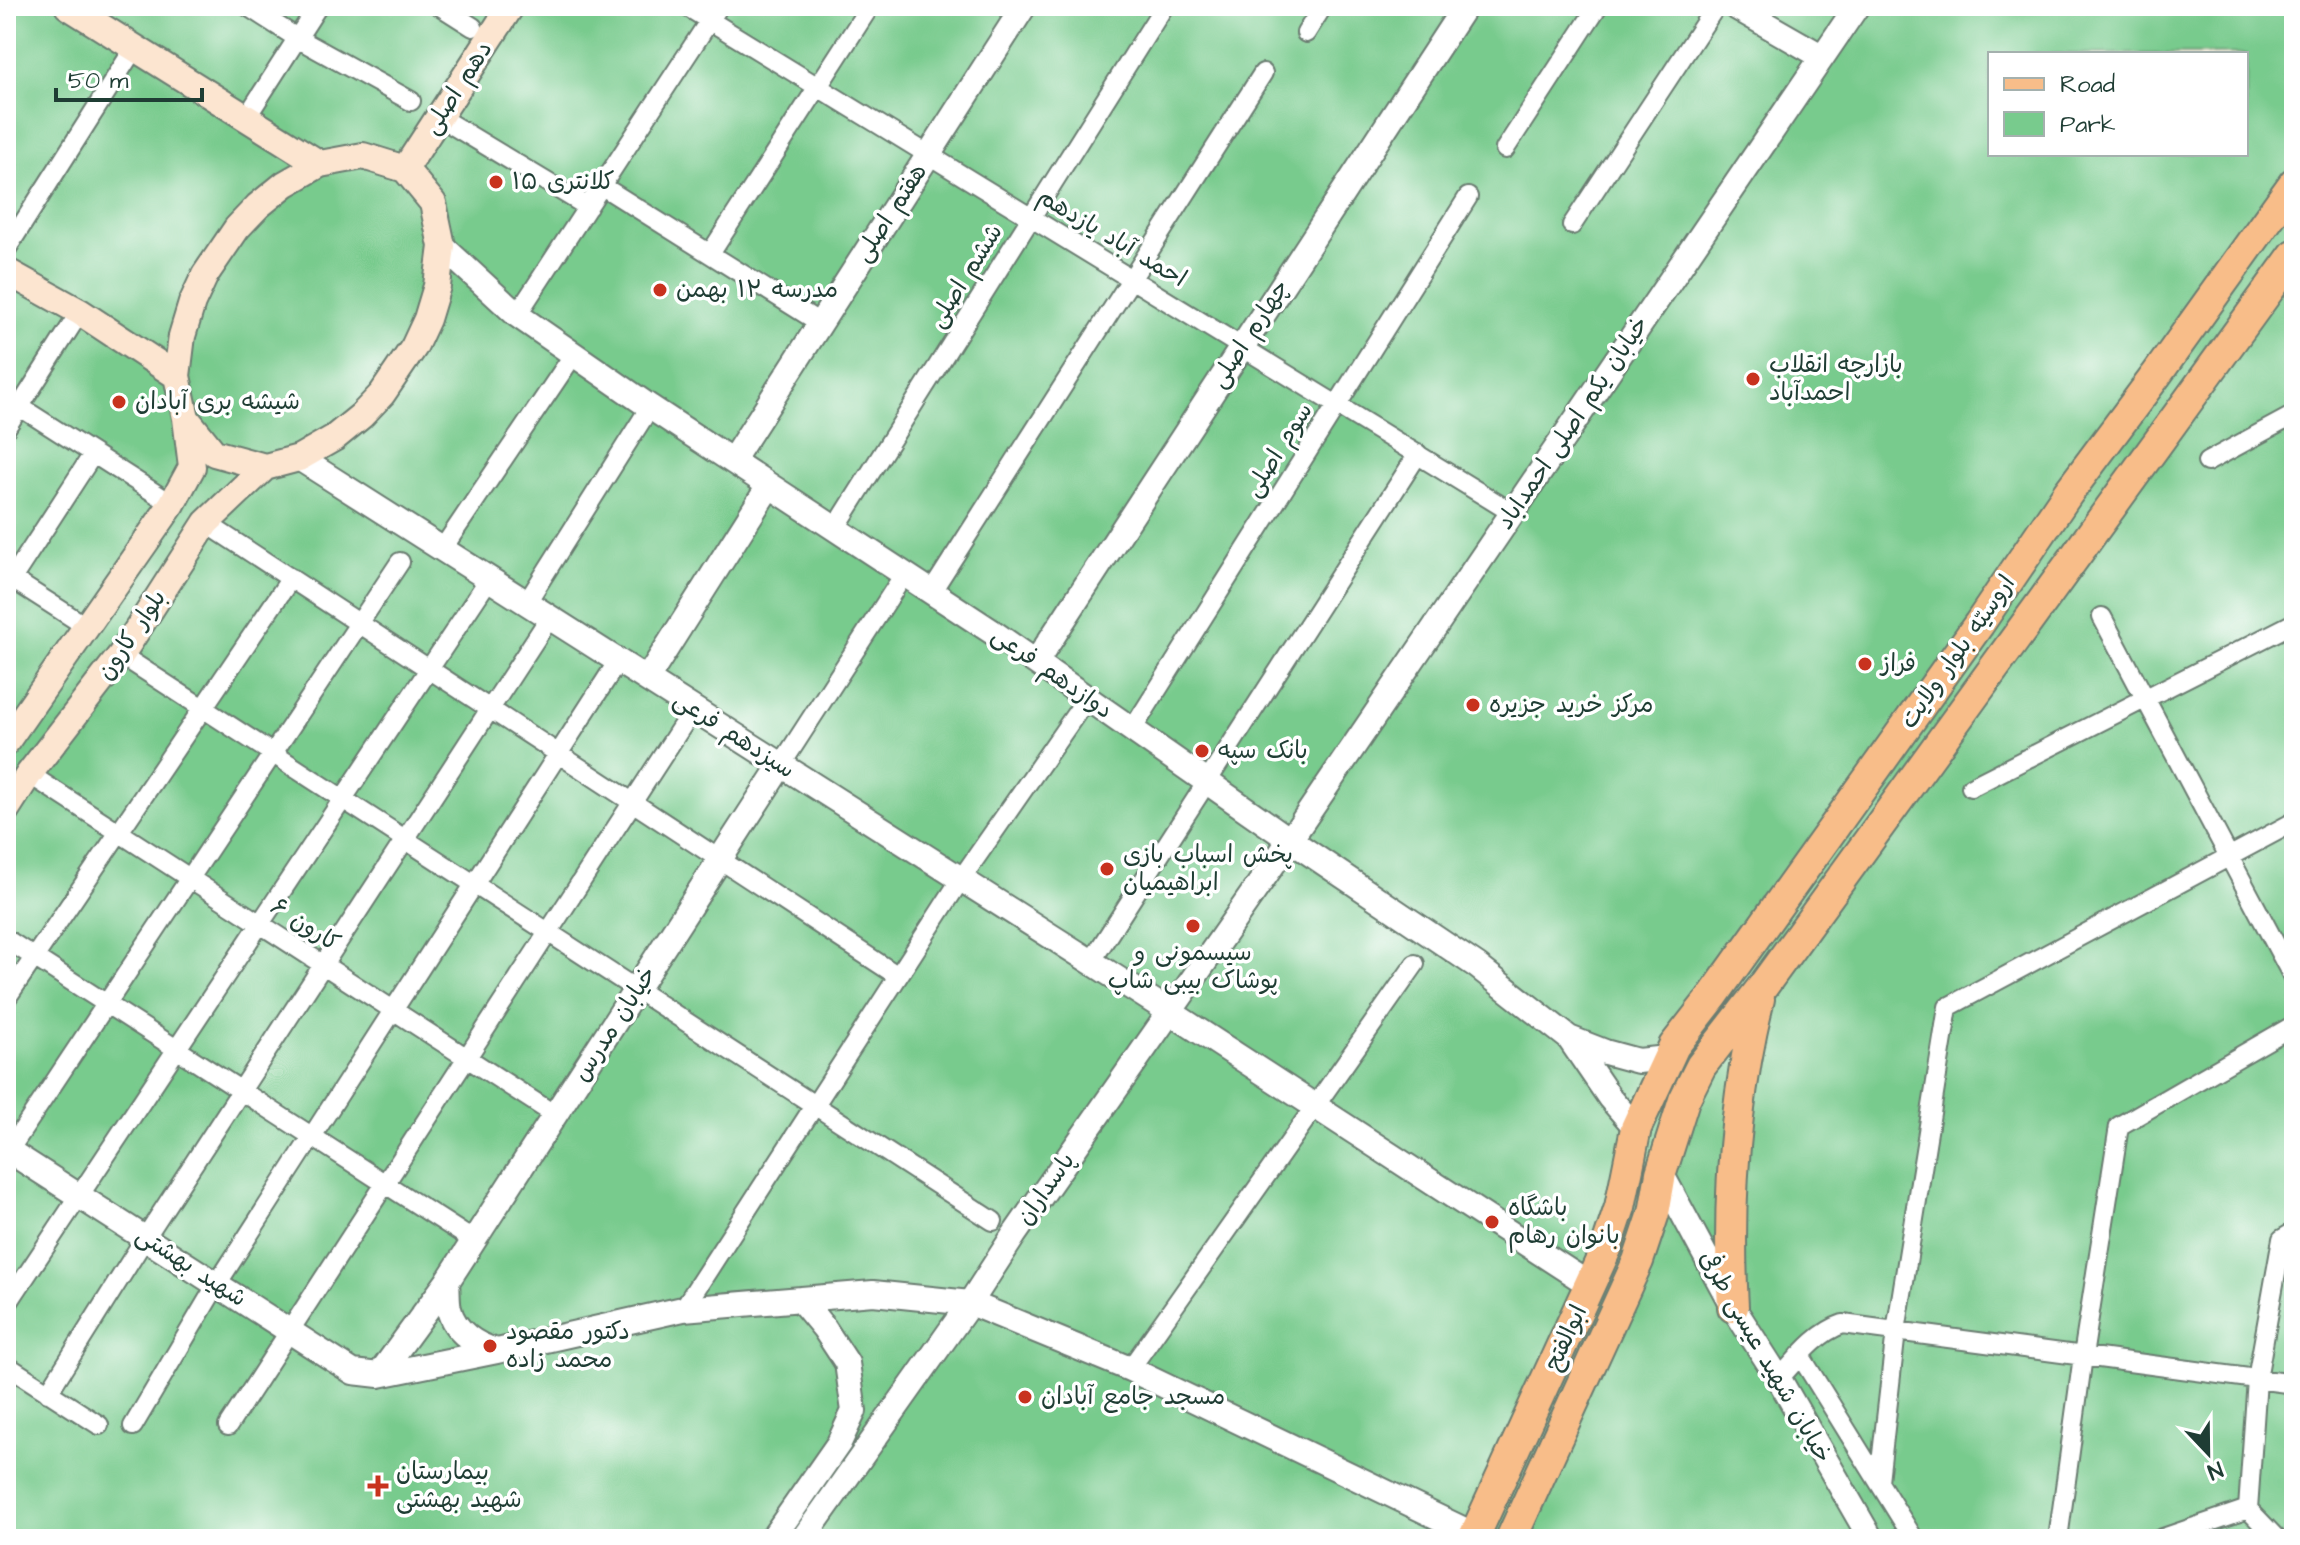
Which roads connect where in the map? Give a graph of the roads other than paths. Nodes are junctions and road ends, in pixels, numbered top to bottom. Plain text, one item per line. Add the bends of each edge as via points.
1 (68, 6) edge
2 (247, 6) edge
3 (318, 6) edge
4 (440, 6) edge
5 (511, 6) edge
6 (686, 6) edge
7 (870, 6) edge
8 (1024, 6) edge
9 (1323, 6) edge
10 (1465, 6) edge
11 (1598, 6) edge
12 (1716, 6) edge
13 (1734, 6) edge
14 (1857, 6) edge
15 (1163, 8) dead end
16 (714, 13) edge
17 (473, 27) dead end
18 (1306, 33) dead end
19 (297, 38) junction
20 (135, 47) junction
21 (1821, 56) junction
22 (1263, 73) dead end
23 (818, 87) junction
24 (411, 101) dead end
25 (439, 117) junction
26 (246, 118) junction
27 (1505, 149) dead end
28 (929, 154) junction
29 (320, 164) junction
30 (405, 169) junction
31 (2294, 183) edge
32 (602, 186) junction
33 (1468, 197) dead end
34 (588, 207) junction
35 (1031, 217) junction
36 (1572, 225) dead end
37 (442, 246) junction
38 (6, 250) edge
39 (710, 254) junction
40 (2294, 255) edge
41 (6, 271) edge
42 (1132, 279) junction
43 (80, 312) junction
44 (517, 315) junction
45 (820, 323) junction
46 (1242, 347) junction
47 (574, 354) junction
48 (177, 376) junction
49 (13, 403) edge
50 (1336, 404) junction
51 (650, 407) junction
52 (2291, 416) edge
53 (186, 418) junction
54 (6, 428) edge
55 (93, 454) junction
56 (1418, 454) junction
57 (299, 458) junction
58 (732, 461) junction
59 (2207, 462) dead end
60 (265, 467) junction
61 (769, 486) junction
62 (172, 504) junction
63 (1511, 512) junction
64 (206, 523) junction
65 (835, 529) junction
66 (443, 548) junction
67 (400, 562) dead end
68 (905, 573) junction
69 (291, 578) junction
70 (489, 579) junction
71 (8, 581) edge
72 (932, 591) junction
73 (527, 602) junction
74 (550, 617) junction
75 (2102, 617) dead end
76 (359, 623) junction
77 (2294, 623) edge
78 (87, 627) junction
79 (121, 655) junction
80 (618, 661) junction
81 (1036, 662) junction
82 (430, 669) junction
83 (647, 679) junction
84 (1087, 698) junction
85 (2145, 699) junction
86 (203, 708) junction
87 (490, 709) junction
88 (693, 709) junction
89 (1132, 730) junction
90 (1899, 736) junction
91 (6, 742) edge
92 (273, 753) junction
93 (559, 753) junction
94 (1928, 758) junction
95 (781, 765) junction
96 (29, 774) junction
97 (1208, 783) junction
98 (1971, 787) dead end
99 (1860, 791) junction
100 (343, 799) junction
101 (633, 801) junction
102 (6, 810) edge
103 (1889, 811) junction
104 (2294, 822) edge
105 (119, 832) junction
106 (405, 839) junction
107 (1290, 840) junction
108 (2228, 855) junction
109 (721, 859) junction
110 (190, 878) junction
111 (961, 879) junction
112 (475, 884) junction
113 (260, 924) junction
114 (548, 932) junction
115 (6, 939) edge
116 (34, 957) junction
117 (1091, 962) junction
118 (1415, 964) dead end
119 (323, 965) junction
120 (898, 976) junction
121 (2294, 979) edge
122 (637, 989) junction
123 (1761, 989) junction
124 (6, 999) edge
125 (106, 1004) junction
126 (394, 1011) junction
127 (1170, 1012) junction
128 (2294, 1025) edge
129 (1569, 1038) junction
130 (177, 1049) junction
131 (466, 1058) junction
132 (1668, 1058) junction
133 (241, 1091) junction
134 (815, 1105) junction
135 (1316, 1107) junction
136 (555, 1115) junction
137 (1636, 1128) junction
138 (312, 1137) junction
139 (7, 1151) edge
140 (1661, 1173) junction
141 (384, 1183) junction
142 (80, 1196) junction
143 (993, 1221) dead end
144 (2288, 1236) edge
145 (145, 1238) junction
146 (474, 1241) junction
147 (447, 1282) junction
148 (217, 1284) junction
149 (1590, 1285) junction
150 (800, 1299) junction
151 (970, 1303) junction
152 (6, 1306) edge
153 (1733, 1307) junction
154 (683, 1309) junction
155 (289, 1330) junction
156 (1896, 1331) junction
157 (497, 1351) junction
158 (1800, 1355) junction
159 (2083, 1356) junction
160 (6, 1365) edge
161 (1130, 1369) junction
162 (379, 1375) junction
163 (1779, 1379) junction
164 (2257, 1379) junction
165 (2294, 1384) edge
166 (48, 1393) junction
167 (99, 1425) dead end
168 (133, 1426) dead end
169 (228, 1426) dead end
170 (1879, 1481) junction
171 (2248, 1509) junction
172 (1474, 1537) edge
173 (772, 1539) edge
174 (803, 1539) edge
175 (1511, 1539) edge
176 (1871, 1539) edge
177 (1914, 1539) edge
178 (2058, 1539) edge
179 (2160, 1539) edge
180 (2277, 1539) edge

1 - 20 main road
2 - 19 street
3 - 19 street
4 - 17 street
5 - 25 main road, دهم اصلی
6 - 16 street, احمد آباد یازدهم
7 - 23 street
8 - 28 street, هفتم اصلی
9 - 18 street
10 - 46 street, چهارم اصلی
11 - 27 street
12 - 36 street
13 - 21 street
14 - 21 street, خیابان یکم اصلی احمداباد
15 - 35 street, ششم اصلی
16 - 23 street, احمد آباد یازدهم
16 - 32 street
19 - 24 street
19 - 26 street
20 - 26 main road
20 - 38 street
21 - 63 street, خیابان یکم اصلی احمداباد
22 - 42 street
23 - 28 street, احمد آباد یازدهم
23 - 39 street
25 - 30 main road, دهم اصلی
25 - 34 street
26 - 29 main road
28 - 35 street, احمد آباد یازدهم
28 - 45 street, هفتم اصلی
29 - 30 main road via 363,156
29 - 48 main road via 258,206 205,275 182,336
30 - 37 main road via 433,203
31 - 90 main road, اروسیّه بلوار ولایت
32 - 34 street
32 - 39 street
33 - 50 street, سوم اصلی
34 - 44 street
35 - 42 street, احمد آباد یازدهم
35 - 65 street, ششم اصلی
37 - 44 street, دوازدهم فرعی
37 - 57 main road via 437,286 414,347 361,416
39 - 45 street
40 - 94 main road, اروسیّه بلوار ولایت
41 - 43 main road
42 - 46 street, احمد آباد یازدهم
42 - 72 street
43 - 48 main road
43 - 49 street
44 - 47 street, دوازدهم فرعی
45 - 58 street, هفتم اصلی
46 - 50 street, احمد آباد یازدهم
46 - 81 street, چهارم اصلی
47 - 51 street, دوازدهم فرعی
47 - 66 street
48 - 53 main road
49 - 54 street
49 - 55 street
50 - 56 street, احمد آباد یازدهم
50 - 89 street, سوم اصلی
51 - 58 street, دوازدهم فرعی
51 - 73 street
52 - 59 street
53 - 60 main road via 214,453
53 - 62 main road, بلوار کارون via 192,467
55 - 62 street
55 - 71 street
56 - 63 street, احمد آباد یازدهم
56 - 97 street
57 - 60 main road
57 - 66 street, سیزدهم فرعی
58 - 61 street, دوازدهم فرعی
60 - 64 main road, بلوار کارون
61 - 65 street, دوازدهم فرعی
61 - 83 street
62 - 78 main road, بلوار کارون
63 - 107 street, خیابان یکم اصلی احمداباد
64 - 69 street
64 - 79 main road, بلوار کارون
65 - 68 street, دوازدهم فرعی
66 - 70 street, سیزدهم فرعی
67 - 76 street
68 - 72 street, دوازدهم فرعی
68 - 95 street
69 - 76 street
69 - 86 street
70 - 73 street, سیزدهم فرعی
70 - 82 street
71 - 78 street
72 - 81 street, دوازدهم فرعی
73 - 74 street, سیزدهم فرعی
74 - 80 street, سیزدهم فرعی
74 - 87 street
75 - 85 street
76 - 82 street
76 - 92 street
77 - 85 street
78 - 91 main road, بلوار کارون
79 - 86 street
79 - 96 main road, بلوار کارون
80 - 83 street, سیزدهم فرعی
80 - 93 street
81 - 84 street, دوازدهم فرعی
82 - 87 street
82 - 100 street
83 - 88 street, سیزدهم فرعی
84 - 89 street, دوازدهم فرعی
84 - 111 street
85 - 98 street
85 - 108 street
86 - 92 street
86 - 105 street
87 - 93 street
87 - 106 street
88 - 95 street, سیزدهم فرعی
88 - 101 street
89 - 97 street, دوازدهم فرعی
90 - 94 main road via 1910,751
90 - 99 main road, اروسیّه بلوار ولایت
92 - 100 street
92 - 110 street
93 - 101 street
93 - 112 street
94 - 103 main road, اروسیّه بلوار ولایت
95 - 109 street, خیابان مدرس
95 - 111 street, سیزدهم فرعی
96 - 102 main road, بلوار کارون
96 - 105 street, کارون ۶
97 - 107 street, دوازدهم فرعی
97 - 117 street
99 - 103 main road via 1878,795
99 - 132 main road, اروسیّه بلوار ولایت
100 - 106 street
100 - 113 street
101 - 109 street
101 - 114 street
103 - 123 main road, اروسیّه بلوار ولایت
104 - 108 street
105 - 110 street, کارون ۶
105 - 116 street
106 - 112 street
106 - 119 street
107 - 127 street, پاسداران
107 - 129 street, دوازدهم فرعی via 1477,966
108 - 121 street
108 - 156 street via 1948,1007
109 - 120 street
109 - 122 street, خیابان مدرس
110 - 113 street, کارون ۶
110 - 125 street
111 - 117 street, سیزدهم فرعی
111 - 120 street
112 - 114 street
112 - 126 street
113 - 119 street, کارون ۶
113 - 130 street
114 - 122 street
114 - 131 street
115 - 116 street
116 - 124 street
116 - 125 street
117 - 127 street, سیزدهم فرعی
118 - 135 street
119 - 126 street, کارون ۶
119 - 133 street
120 - 134 street
122 - 134 street
122 - 136 street, خیابان مدرس
123 - 140 main road, اروسیّه بلوار ولایت via 1701,1066 1684,1100
123 - 153 main road via 1734,1139
125 - 130 street
125 - 139 street
126 - 131 street, کارون ۶
126 - 138 street
127 - 135 street, سیزدهم فرعی
127 - 151 street, پاسداران
128 - 159 street via 2119,1126
129 - 132 street via 1638,1061
129 - 137 street, دوازدهم فرعی
130 - 133 street
130 - 142 street
131 - 136 street, کارون ۶
131 - 141 street
132 - 137 main road, اروسیّه بلوار ولایت
133 - 138 street
133 - 145 street
134 - 143 street
134 - 154 street
135 - 149 street, سیزدهم فرعی
135 - 161 street
136 - 146 street, خیابان مدرس
137 - 140 main road
137 - 149 main road, ابوالفتح via 1620,1207
138 - 141 street
138 - 148 street
139 - 142 street, شهید بهشتی
140 - 153 street, خیابان شهید عیسی طرفی
140 - 175 main road, ابوالفتح via 1638,1261
141 - 146 street
141 - 155 street
142 - 145 street, شهید بهشتی
142 - 152 street
144 - 164 street
145 - 148 street, شهید بهشتی
145 - 166 street
146 - 147 street, خیابان مدرس
147 - 157 street via 456,1326 473,1342
147 - 162 street, خیابان مدرس
148 - 155 street, شهید بهشتی
148 - 168 street
149 - 172 main road, ابوالفتح
150 - 151 street via 873,1293
150 - 154 street
150 - 173 street via 847,1363 854,1411 839,1443
151 - 161 street
151 - 174 street, پاسداران
153 - 163 street, خیابان شهید عیسی طرفی
154 - 157 street
155 - 162 street, شهید بهشتی via 353,1372
155 - 169 street
156 - 158 street via 1843,1324 1828,1329
156 - 159 street
156 - 170 street
157 - 162 street
158 - 163 street
158 - 170 street
159 - 164 street
159 - 178 street
160 - 166 street
161 - 172 street
163 - 176 street, خیابان شهید عیسی طرفی
164 - 165 street
164 - 171 street
166 - 167 street
170 - 177 street
171 - 179 street
171 - 180 street

